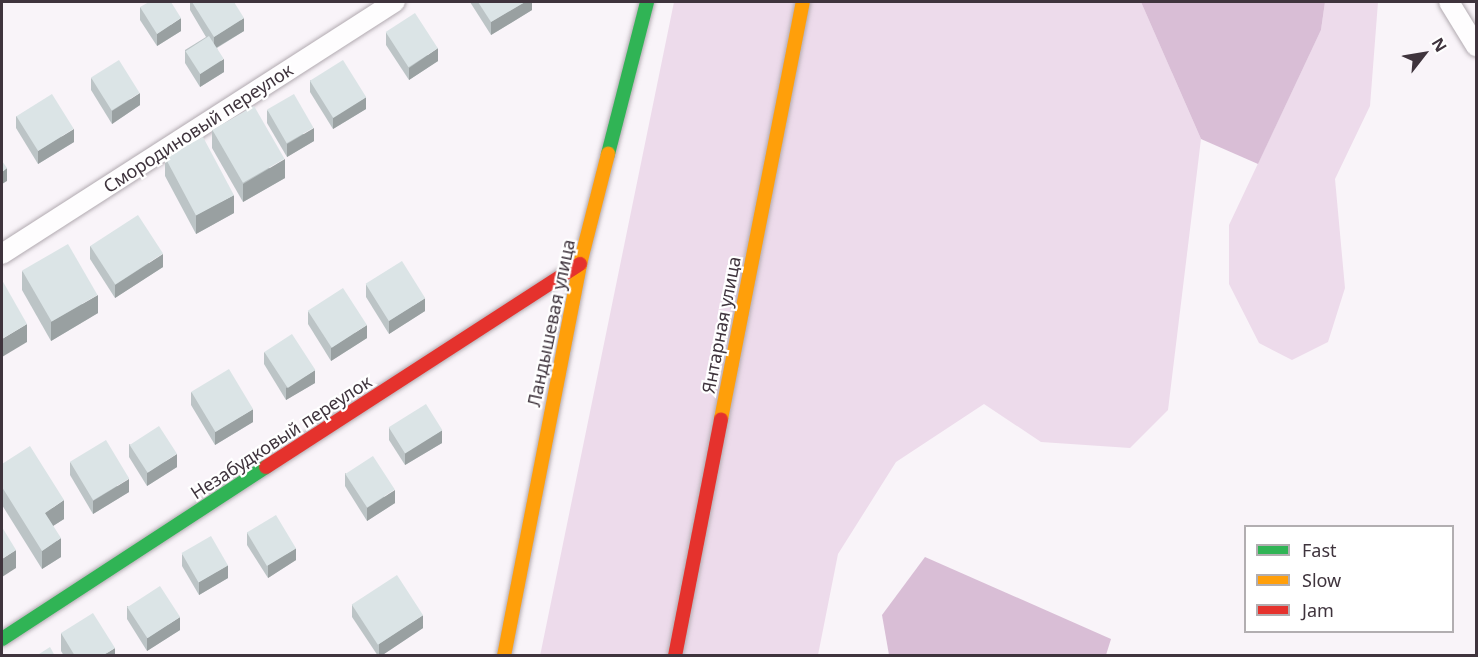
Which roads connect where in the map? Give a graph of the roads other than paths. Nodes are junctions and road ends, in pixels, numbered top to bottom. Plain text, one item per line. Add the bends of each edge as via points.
1 (395, 2) edge
2 (647, 2) edge
3 (803, 2) edge
4 (1449, 2) edge
5 (1476, 45) edge
6 (2, 254) edge
7 (580, 264) junction
8 (2, 639) edge
9 (504, 656) edge
10 (675, 656) edge

1 - 6 street, Смородиновый переулок
2 - 7 street, Ландышевая улица
3 - 10 street, Янтарная улица
4 - 5 street
7 - 8 street, Незабудковый переулок
7 - 9 street, Ландышевая улица

